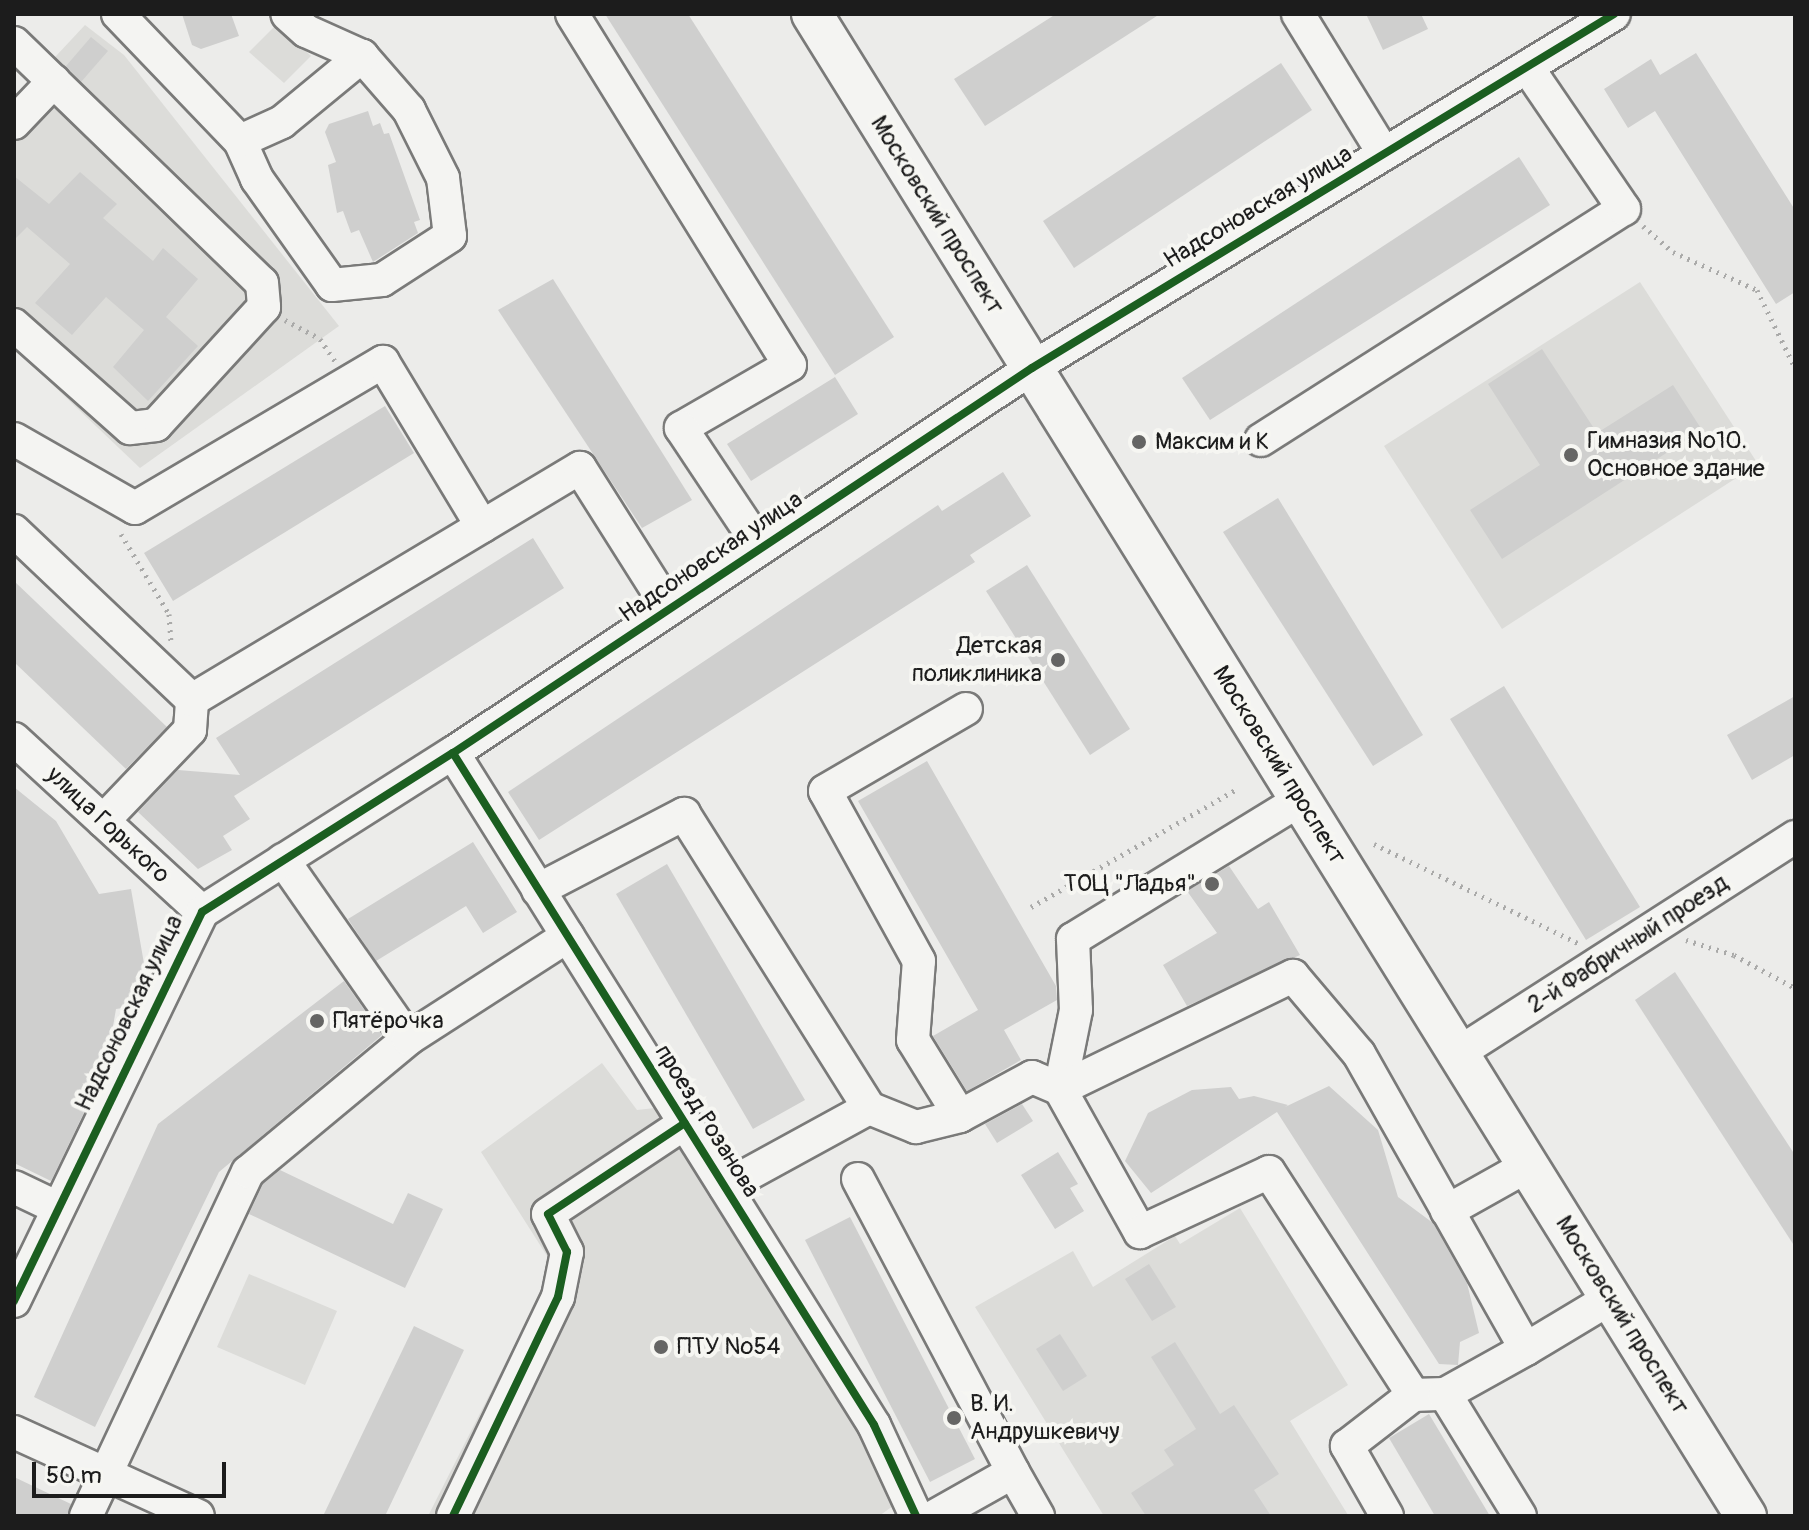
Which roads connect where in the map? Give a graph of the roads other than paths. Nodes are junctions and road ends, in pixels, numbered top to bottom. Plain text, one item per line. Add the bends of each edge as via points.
1 (118, 14) edge
2 (287, 14) edge
3 (572, 14) edge
4 (812, 14) edge
5 (1298, 14) edge
6 (1614, 14) edge
7 (14, 43) edge
8 (362, 56) junction
9 (1527, 67) junction
10 (54, 81) junction
11 (14, 123) edge
12 (240, 141) junction
13 (1384, 154) junction
14 (14, 325) edge
15 (1032, 368) junction
16 (14, 439) edge
17 (1261, 440) dead end
18 (482, 526) junction
19 (14, 531) edge
20 (761, 548) junction
21 (669, 609) junction
22 (183, 691) junction
23 (966, 709) dead end
24 (14, 739) edge
25 (453, 753) junction
26 (1300, 800) junction
27 (103, 821) junction
28 (1795, 837) edge
29 (283, 860) junction
30 (538, 890) junction
31 (202, 912) junction
32 (568, 936) junction
33 (408, 1039) junction
34 (1460, 1052) junction
35 (1060, 1089) junction
36 (869, 1108) junction
37 (960, 1116) junction
38 (685, 1123) junction
39 (1529, 1165) junction
40 (858, 1179) dead end
41 (14, 1187) edge
42 (725, 1187) junction
43 (56, 1207) junction
44 (1447, 1211) junction
45 (1611, 1298) junction
46 (14, 1301) edge
47 (1526, 1349) junction
48 (1445, 1394) junction
49 (1413, 1395) junction
50 (14, 1432) edge
51 (108, 1472) junction
52 (1013, 1472) junction
53 (1741, 1514) edge
54 (86, 1516) edge
55 (198, 1516) edge
56 (453, 1516) edge
57 (916, 1516) edge
58 (935, 1516) edge
59 (1038, 1516) edge
60 (1387, 1516) edge
61 (1520, 1516) edge

1 - 12 street
2 - 8 street via 306,31
3 - 20 street via 790,365 681,428
4 - 15 main road, Московский проспект
5 - 13 street
6 - 9 street, Надсоновская улица
7 - 10 street
8 - 12 street via 282,122
8 - 12 street via 409,110 443,178 450,236 382,280 332,285 257,179
9 - 13 street, Надсоновская улица
9 - 17 street via 1624,209
10 - 11 street
10 - 14 street via 262,283 264,307 156,425 130,428
13 - 15 street, Надсоновская улица
15 - 20 street, Надсоновская улица
15 - 26 main road, Московский проспект
16 - 18 street via 135,508 383,362
18 - 21 street via 580,468
18 - 22 street
19 - 22 street
20 - 21 street, Надсоновская улица
21 - 25 street, Надсоновская улица
22 - 27 street via 190,730
23 - 37 street via 825,791 919,961 913,1040
24 - 27 street, улица Горького
25 - 29 street, Надсоновская улица
25 - 30 street, проезд Розанова
26 - 34 main road, Московский проспект
26 - 35 street via 1073,939 1076,1010
27 - 31 street, улица Горького
28 - 34 street, 2-й Фабричный проезд
29 - 31 street, Надсоновская улица
29 - 33 street
30 - 32 street, проезд Розанова
30 - 36 street via 684,814
31 - 43 street, Надсоновская улица
32 - 33 street
32 - 38 street, проезд Розанова
33 - 51 street via 248,1172
34 - 39 main road, Московский проспект
35 - 37 street via 1032,1077
35 - 44 street via 1293,976 1359,1054
35 - 49 street via 1140,1232 1269,1172
36 - 37 street via 916,1127
36 - 42 street
38 - 42 street, проезд Розанова
38 - 56 street via 548,1214 567,1252 558,1297
39 - 44 street
39 - 45 main road, Московский проспект
40 - 52 street
41 - 43 street
42 - 57 street, проезд Розанова via 874,1425
43 - 46 street, Надсоновская улица
44 - 47 street
45 - 47 street
45 - 53 main road, Московский проспект
47 - 48 street
48 - 49 street
48 - 61 street
49 - 60 street via 1347,1446
50 - 51 street
51 - 54 street
51 - 55 street
52 - 58 street
52 - 59 street

